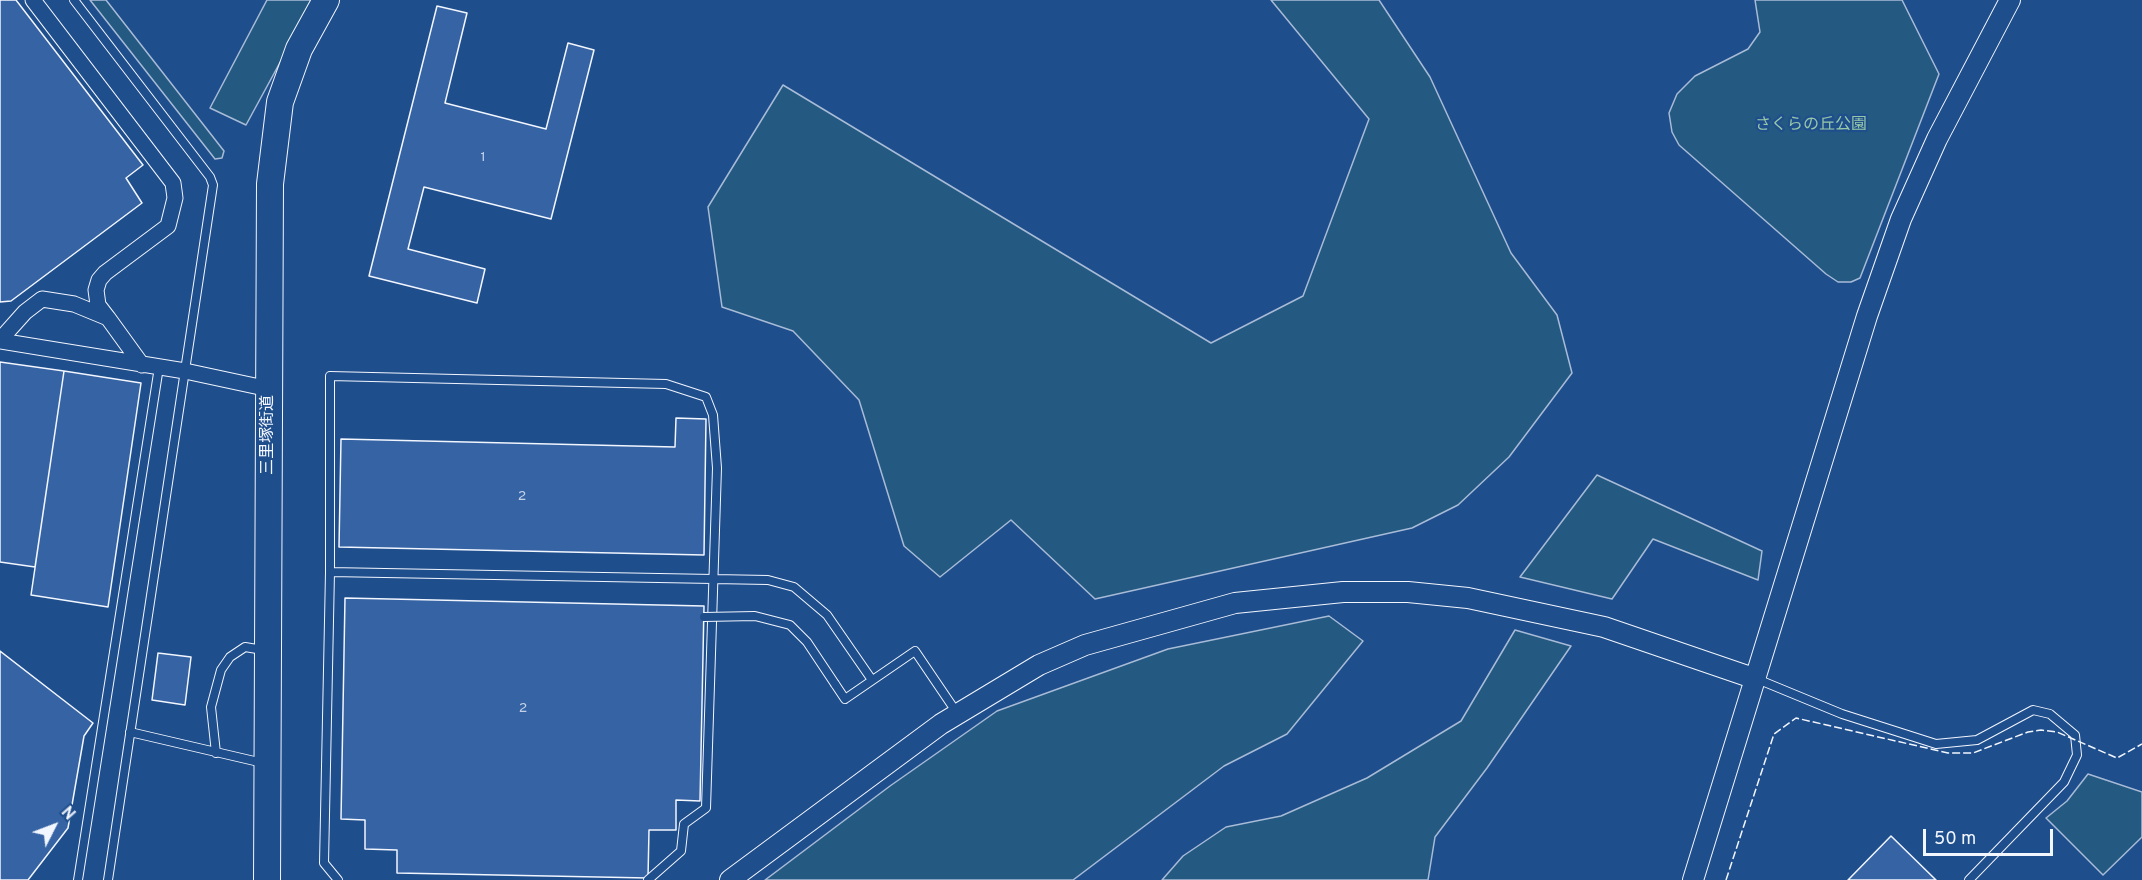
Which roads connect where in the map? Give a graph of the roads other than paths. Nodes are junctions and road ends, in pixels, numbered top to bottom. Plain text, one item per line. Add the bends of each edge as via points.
1 (33, 0) edge
2 (74, 0) edge
3 (326, 0) edge
4 (2010, 0) edge
5 (108, 318) junction
6 (0, 340) edge
7 (142, 365) junction
8 (159, 367) junction
9 (185, 371) junction
10 (269, 389) junction
11 (330, 572) junction
12 (716, 578) junction
13 (704, 617) dead end
14 (268, 650) junction
15 (1756, 679) junction
16 (872, 680) junction
17 (957, 713) junction
18 (130, 732) junction
19 (216, 753) junction
20 (267, 764) junction
21 (78, 880) edge
22 (108, 880) edge
23 (267, 880) edge
24 (338, 880) edge
25 (648, 880) edge
26 (730, 880) edge
27 (1693, 880) edge
28 (1969, 880) edge

1 - 5 street via 173,183 175,198 168,226 99,280 98,305
2 - 9 lane via 213,185
3 - 10 main road, 三里塚街道 via 298,50 280,102 270,184
4 - 15 street via 1942,128 1901,219 1867,316
5 - 6 street via 74,304 42,300
5 - 7 street
6 - 7 street
7 - 8 street
8 - 9 street
8 - 21 lane
9 - 10 street
9 - 18 lane
10 - 14 main road, 三里塚街道
11 - 12 lane
11 - 12 lane via 330,376 666,384 706,397 713,415 717,468
11 - 24 lane via 324,863
12 - 16 lane via 768,580 794,587 827,615
12 - 25 lane via 706,808 684,824 681,851
13 - 16 lane, bridge via 755,616 789,625 807,642 845,699
14 - 19 lane via 245,647 230,657 221,670 211,707
14 - 20 main road, 三里塚街道
15 - 17 street via 1604,627 1534,610 1408,592 1343,592 1235,603 1085,645 1039,665
15 - 27 street
15 - 28 lane via 1842,714 1936,744 1977,740 2033,710 2050,714 2075,735 2077,755 2064,782
16 - 17 lane via 915,651
17 - 26 street
18 - 19 lane
18 - 22 lane
19 - 20 lane
20 - 23 main road, 三里塚街道

